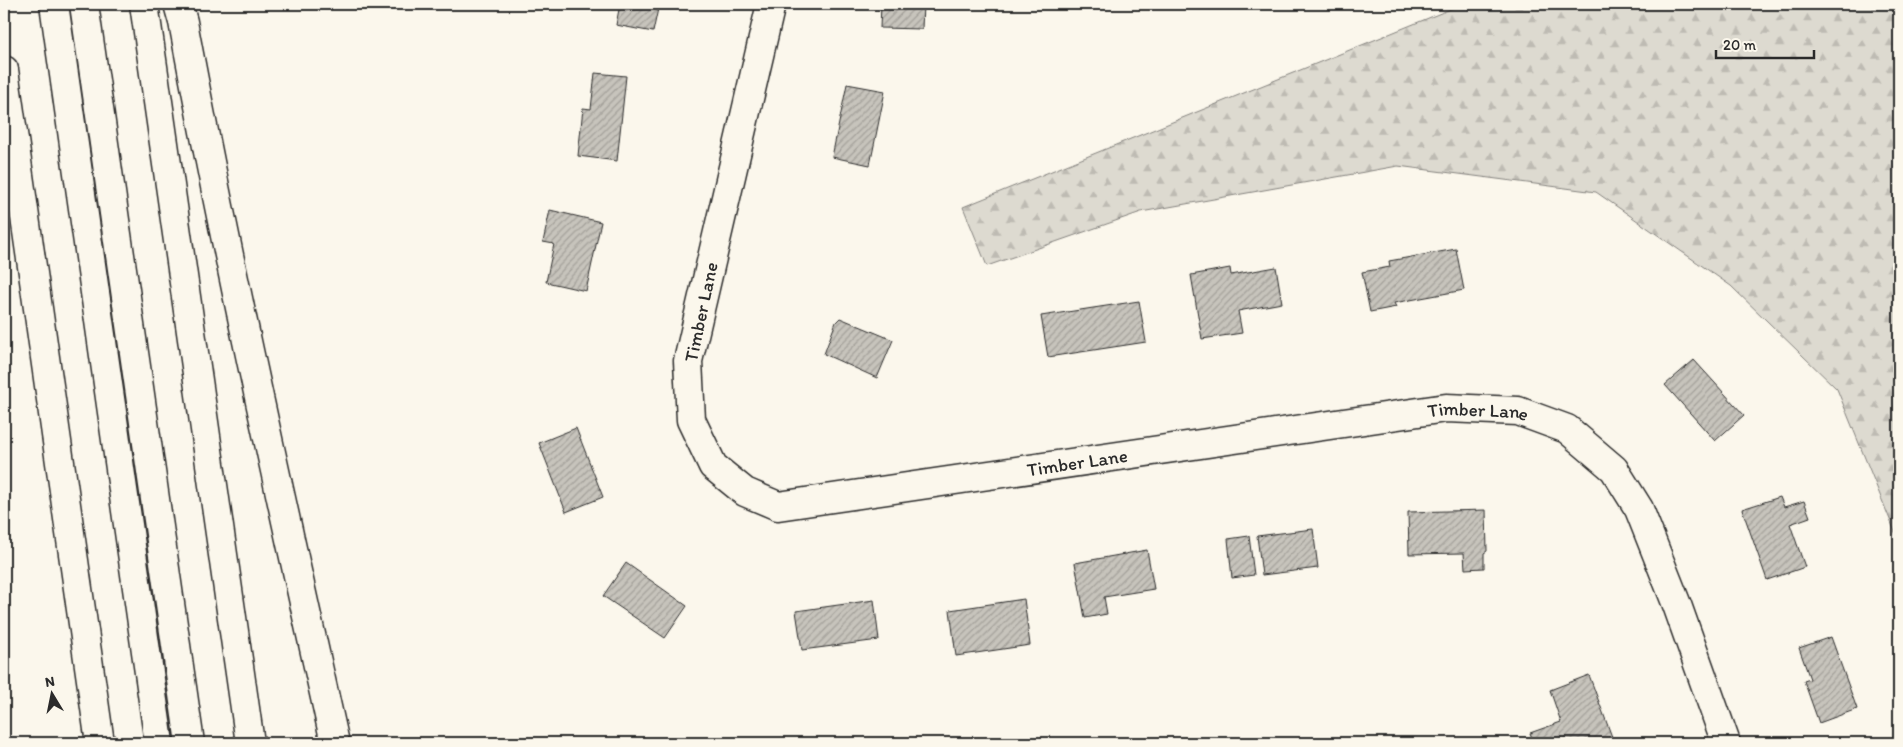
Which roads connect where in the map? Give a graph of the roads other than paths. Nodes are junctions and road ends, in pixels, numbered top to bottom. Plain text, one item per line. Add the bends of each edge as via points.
1 (54, 4) edge
2 (84, 4) edge
3 (144, 4) edge
4 (178, 4) edge
5 (771, 4) edge
6 (4, 70) edge
7 (100, 743) edge
8 (159, 743) edge
9 (190, 743) edge
10 (250, 743) edge
11 (335, 743) edge
12 (1726, 743) edge

1 - 8 main road
2 - 9 main road
3 - 10 main road
4 - 11 main road via 226,246
5 - 12 main road, Timber Lane via 688,361 691,420 713,466 745,492 778,506 1446,408 1518,411 1566,429 1614,469 1634,501 1677,605
6 - 7 main road

